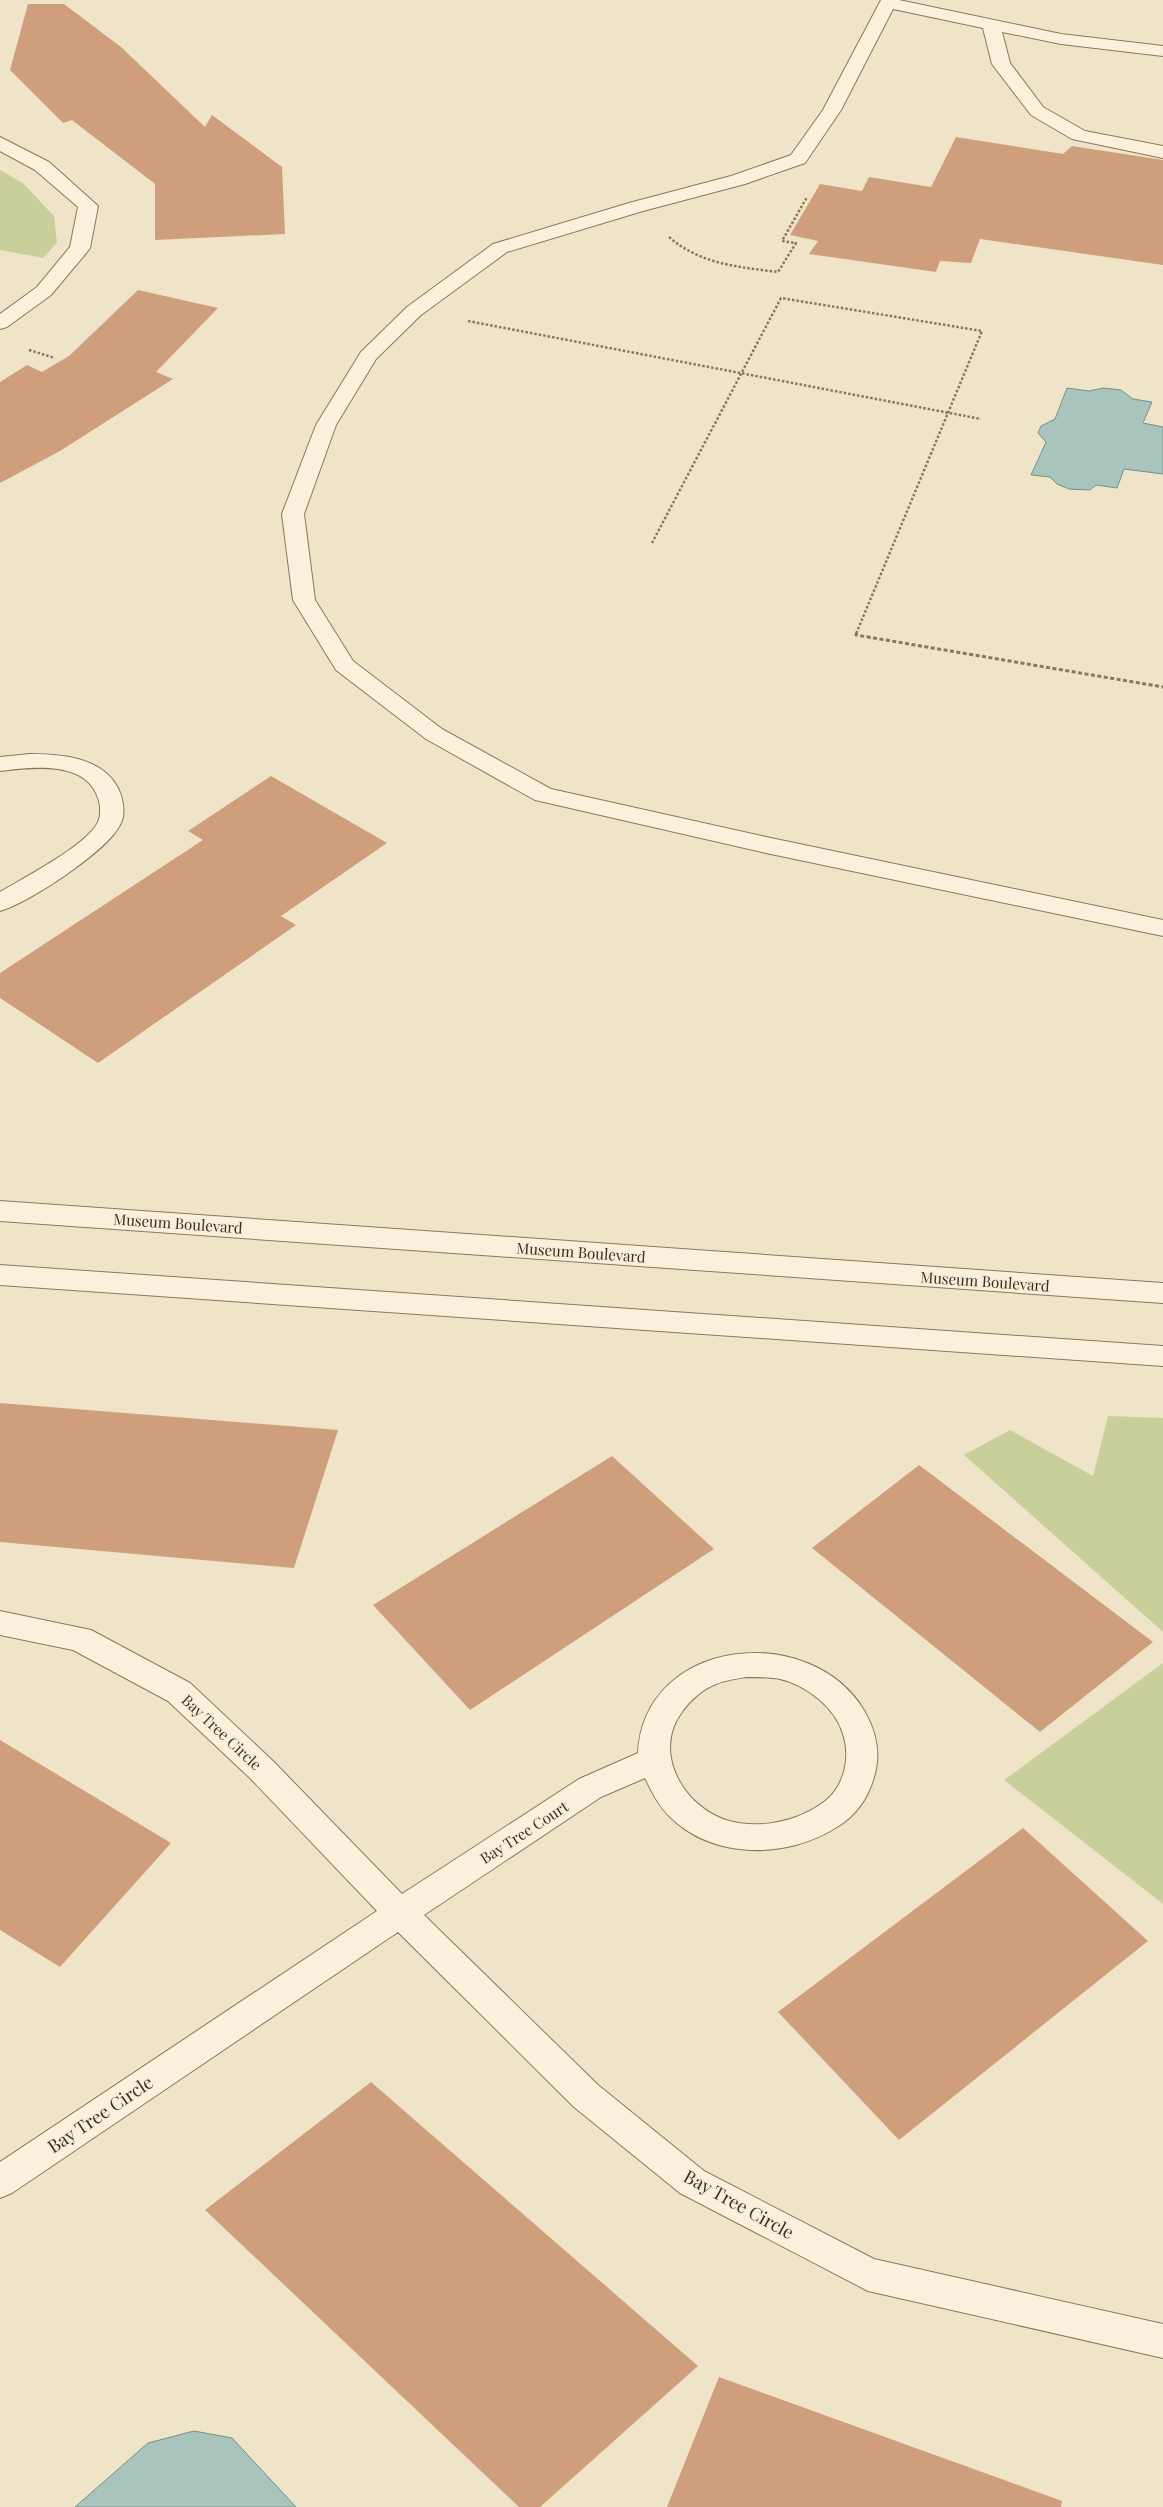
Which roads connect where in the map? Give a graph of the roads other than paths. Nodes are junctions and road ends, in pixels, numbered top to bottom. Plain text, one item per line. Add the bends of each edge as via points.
1 (991, 24) junction
2 (1163, 51) edge
3 (0, 143) edge
4 (1163, 152) edge
5 (0, 323) edge
6 (0, 764) edge
7 (0, 903) edge
8 (1163, 928) edge
9 (0, 1211) edge
10 (0, 1275) edge
11 (1163, 1293) edge
12 (1163, 1356) edge
13 (0, 1623) edge
14 (654, 1760) junction
15 (399, 1912) junction
16 (0, 2182) edge
17 (1163, 2341) edge

1 - 2 street via 1062,39
1 - 4 street via 1001,64 1036,111 1079,135
1 - 8 street via 888,3 832,110 798,159 738,180 500,248 414,311 368,356 326,425 293,514 304,600 344,665 434,734 543,795
3 - 5 street via 42,166 88,206 80,248 44,291
6 - 7 street via 54,760 79,767 99,778 110,794 113,812 106,829 90,846
9 - 11 street, Museum Boulevard
10 - 12 street
13 - 15 street, Bay Tree Circle via 80,1639 179,1692 262,1770
14 - 14 street via 663,1787 685,1812 715,1830 751,1838 787,1835 820,1823 846,1802 860,1775 862,1746 854,1719 836,1695 810,1678 779,1667 746,1665 714,1671 686,1686 666,1707 654,1732
14 - 15 street, Bay Tree Court via 590,1788
15 - 16 street, Bay Tree Circle
15 - 17 street, Bay Tree Circle via 586,2096 692,2182 868,2274

